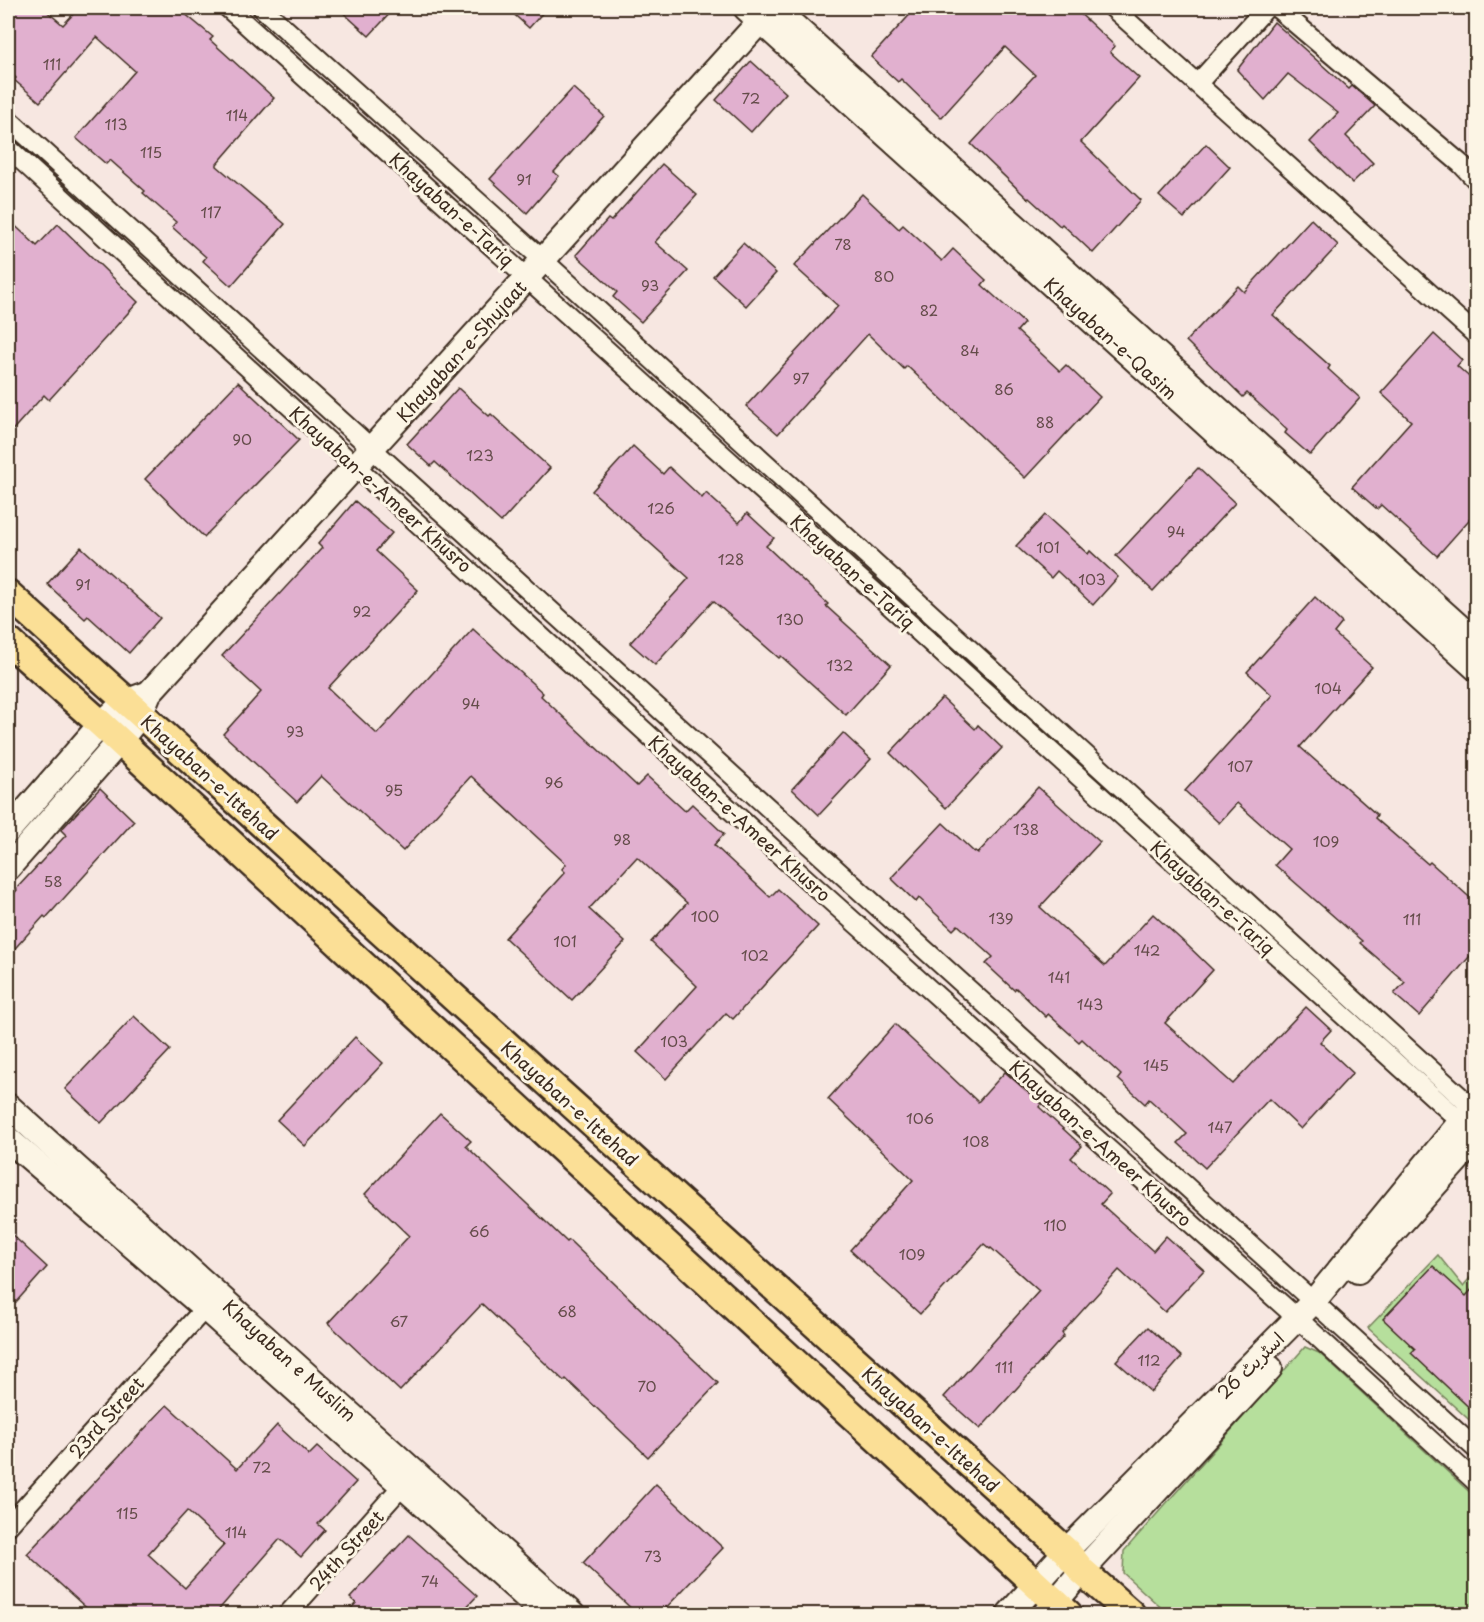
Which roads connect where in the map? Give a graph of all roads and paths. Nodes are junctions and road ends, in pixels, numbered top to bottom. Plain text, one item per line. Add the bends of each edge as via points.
1 (228, 8) edge
2 (262, 8) edge
3 (1113, 8) edge
4 (1266, 8) edge
5 (1278, 8) edge
6 (763, 11) edge
7 (1198, 83) junction
8 (8, 119) edge
9 (8, 148) edge
10 (1476, 180) edge
11 (535, 269) junction
12 (1476, 335) edge
13 (364, 457) junction
14 (8, 594) edge
15 (8, 641) edge
16 (1476, 642) edge
17 (984, 662) junction
18 (1476, 668) edge
19 (967, 675) junction
20 (137, 706) junction
21 (112, 735) junction
22 (768, 807) junction
23 (746, 824) junction
24 (8, 831) edge
25 (802, 838) junction
26 (784, 859) junction
27 (1203, 861) junction
28 (8, 868) edge
29 (1190, 876) junction
30 (8, 1106) edge
31 (1473, 1120) edge
32 (8, 1139) edge
33 (205, 1308) junction
34 (1310, 1314) junction
35 (313, 1393) junction
36 (1476, 1449) edge
37 (1476, 1482) edge
38 (403, 1485) junction
39 (8, 1526) edge
40 (1074, 1561) junction
41 (1035, 1586) junction
42 (1056, 1611) edge
43 (288, 1614) edge
44 (545, 1614) edge
45 (572, 1614) edge
46 (1010, 1614) edge
47 (1131, 1614) edge

1 - 11 street, Khayaban-e-Tariq
2 - 11 street, Khayaban-e-Tariq
3 - 7 street
4 - 7 street
5 - 10 street
6 - 11 street, Khayaban-e-Shujaat
6 - 16 street, Khayaban-e-Qasim
6 - 18 street, Khayaban-e-Qasim
7 - 12 street
8 - 13 street, Khayaban-e-Ameer Khusro
9 - 13 street, Khayaban-e-Ameer Khusro
11 - 13 street, Khayaban-e-Shujaat
11 - 17 street, Khayaban-e-Tariq
11 - 19 street, Khayaban-e-Tariq
13 - 20 street, Khayaban-e-Shujaat
13 - 22 street, Khayaban-e-Ameer Khusro
13 - 23 street, Khayaban-e-Ameer Khusro
14 - 20 main road, Khayaban-e-Ittehad
15 - 21 main road, Khayaban-e-Ittehad
17 - 19 street via 983,676 973,679
17 - 27 street, Khayaban-e-Tariq
19 - 29 street, Khayaban-e-Tariq
20 - 21 main road via 116,702 111,712 102,717
20 - 21 main road via 146,729 136,735 132,747
20 - 40 main road, Khayaban-e-Ittehad
21 - 24 street
21 - 28 street
21 - 41 main road, Khayaban-e-Ittehad
22 - 23 street via 763,823 755,827
22 - 25 street, Khayaban-e-Ameer Khusro
23 - 26 street, Khayaban-e-Ameer Khusro
25 - 26 street via 794,835 782,840 780,852
25 - 34 street, Khayaban-e-Ameer Khusro
26 - 34 street, Khayaban-e-Ameer Khusro
27 - 29 street via 1189,864
27 - 31 street, Khayaban-e-Tariq
29 - 31 street, Khayaban-e-Tariq
30 - 35 street, Khayaban e Muslim
31 - 34 street, اسٹریٹ 26
32 - 33 street, Khayaban e Muslim
33 - 35 street, Khayaban e Muslim
33 - 39 street, 23rd Street
34 - 36 street, Khayaban-e-Ameer Khusro
34 - 37 street, Khayaban-e-Ameer Khusro
34 - 40 street, اسٹریٹ 26
35 - 38 street, Khayaban e Muslim
35 - 45 street, Khayaban e Muslim
38 - 43 street, 24th Street
38 - 44 street, Khayaban e Muslim
40 - 41 street, اسٹریٹ 26
40 - 42 street, اسٹریٹ 26
40 - 47 main road, Khayaban-e-Ittehad
41 - 42 main road, Khayaban-e-Ittehad
41 - 46 street, اسٹریٹ 26

